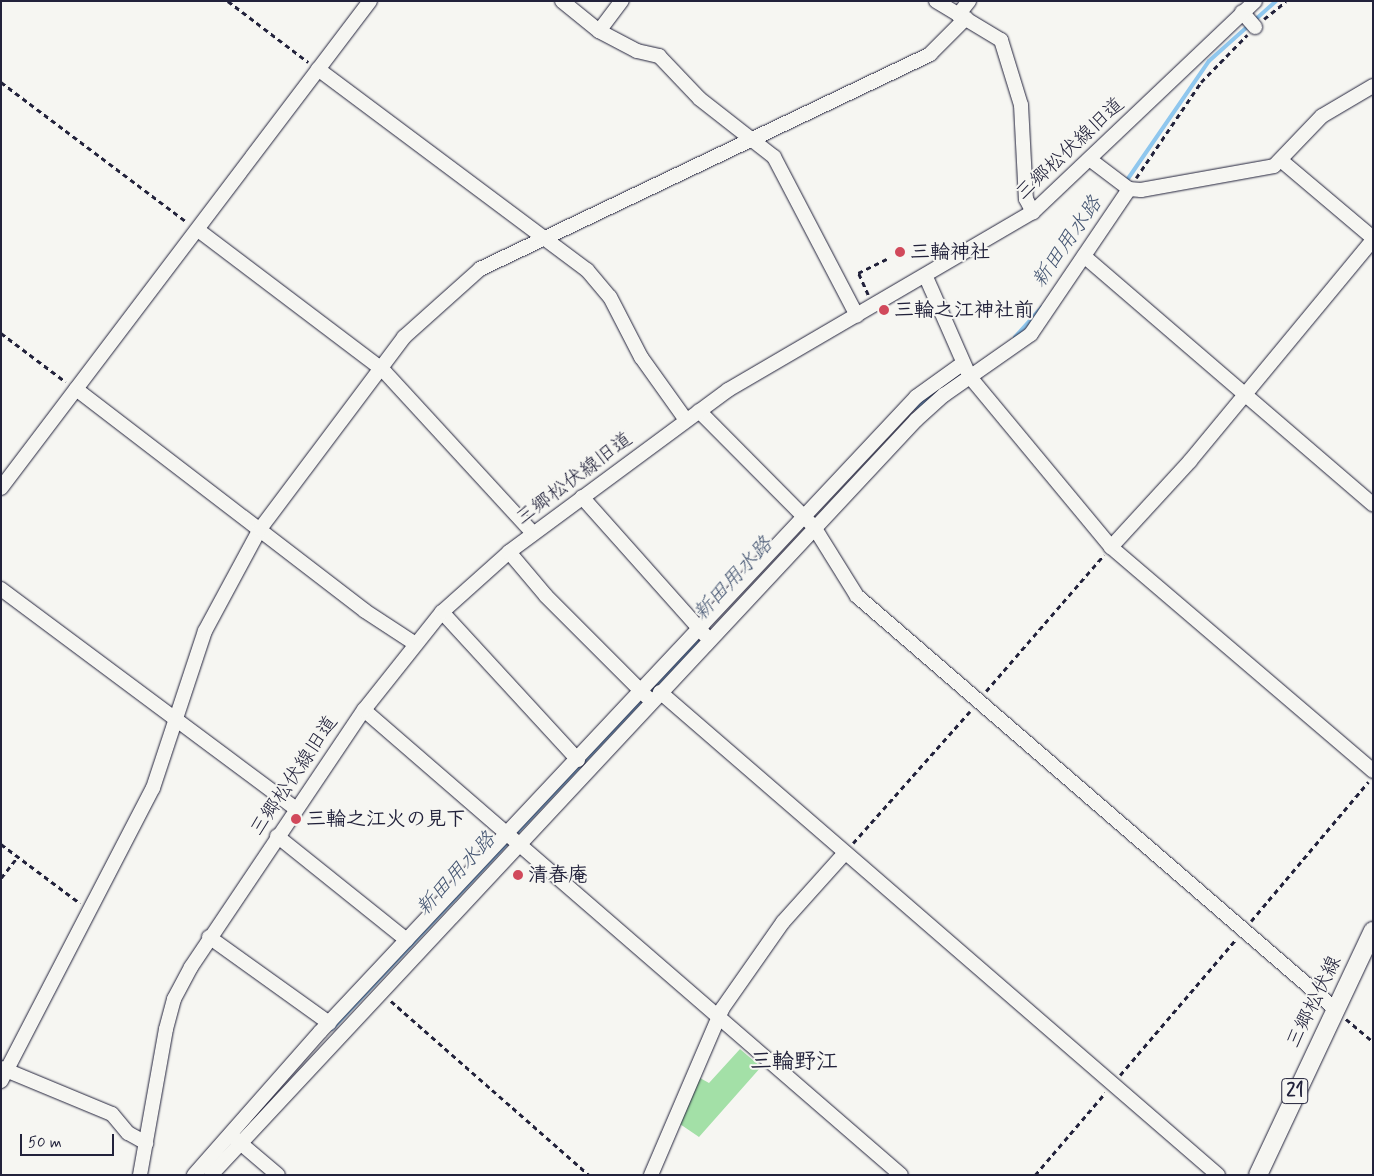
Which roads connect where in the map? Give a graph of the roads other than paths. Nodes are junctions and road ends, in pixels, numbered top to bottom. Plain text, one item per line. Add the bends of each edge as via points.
1 (370, 1) edge
2 (562, 1) edge
3 (622, 1) edge
4 (936, 1) edge
5 (969, 1) edge
6 (1246, 11) edge
7 (962, 17) junction
8 (599, 31) junction
9 (318, 69) junction
10 (1373, 86) edge
11 (753, 137) junction
12 (1092, 161) junction
13 (1282, 162) junction
14 (1124, 185) junction
15 (1033, 212) junction
16 (198, 230) junction
17 (544, 238) junction
18 (1373, 239) edge
19 (1084, 256) junction
20 (926, 278) junction
21 (857, 316) junction
22 (962, 364) junction
23 (382, 369) junction
24 (970, 378) junction
25 (76, 389) junction
26 (1243, 395) junction
27 (699, 410) junction
28 (686, 420) junction
29 (1, 488) edge
30 (582, 497) junction
31 (1373, 505) edge
32 (804, 517) junction
33 (814, 527) junction
34 (260, 529) junction
35 (533, 533) junction
36 (1111, 547) junction
37 (509, 552) junction
38 (752, 583) junction
39 (1, 589) edge
40 (442, 612) junction
41 (704, 634) junction
42 (414, 643) junction
43 (640, 690) junction
44 (655, 696) junction
45 (364, 710) junction
46 (176, 721) junction
47 (578, 760) junction
48 (1373, 771) edge
49 (296, 809) junction
50 (277, 836) junction
51 (512, 838) junction
52 (844, 854) junction
53 (1373, 931) edge
54 (209, 936) junction
55 (407, 940) junction
56 (1334, 1008) junction
57 (718, 1017) junction
58 (329, 1023) junction
59 (3, 1074) edge
60 (228, 1132) junction
61 (239, 1142) junction
62 (146, 1144) junction
63 (140, 1175) edge
64 (194, 1175) edge
65 (211, 1175) edge
66 (278, 1175) edge
67 (651, 1175) edge
68 (901, 1175) edge
69 (1218, 1175) edge
70 (1258, 1175) edge

1 - 9 street
2 - 8 street
3 - 8 street
4 - 7 street
5 - 7 street
6 - 12 street, 三郷松伏線旧道
7 - 11 street via 930,54
7 - 15 street via 1001,40 1021,105 1026,199
8 - 11 street via 637,51 659,56 700,99
9 - 16 street
9 - 17 street
10 - 13 street via 1309,126
11 - 17 street
11 - 21 street via 774,157
12 - 14 street
12 - 15 street, 三郷松伏線旧道
13 - 14 street
13 - 18 street
14 - 19 street
15 - 20 street, 三郷松伏線旧道
16 - 23 street
16 - 25 street
17 - 23 street via 480,269 404,337
17 - 28 street via 587,270 610,297 641,357
18 - 26 street
19 - 24 street via 1031,334
19 - 26 street
20 - 21 street, 三郷松伏線旧道
20 - 22 street
21 - 27 street, 三郷松伏線旧道 via 764,366
22 - 24 street
22 - 32 street via 916,397
23 - 34 street
23 - 35 street
24 - 33 street via 935,402
24 - 36 street
25 - 29 street
25 - 34 street
26 - 31 street
26 - 36 street via 1190,461
27 - 28 street, 三郷松伏線旧道
27 - 32 street
28 - 30 street, 三郷松伏線旧道
30 - 35 street, 三郷松伏線旧道
30 - 41 street
32 - 33 street
32 - 38 street
33 - 38 street
33 - 56 street via 856,596
34 - 42 street via 365,611
34 - 46 street via 205,631
35 - 37 street, 三郷松伏線旧道
36 - 48 street
37 - 40 street, 三郷松伏線旧道
37 - 43 street via 546,596
38 - 41 street
39 - 46 street
40 - 42 street, 三郷松伏線旧道
40 - 47 street
41 - 43 street
41 - 44 street
42 - 45 street, 三郷松伏線旧道
43 - 44 street
43 - 47 street
44 - 51 street
44 - 52 street
45 - 49 street, 三郷松伏線旧道
45 - 51 street
46 - 49 street
46 - 59 street via 153,788
47 - 51 street
49 - 50 street, 三郷松伏線旧道
50 - 54 street, 三郷松伏線旧道
50 - 55 street
51 - 55 street
51 - 57 street
51 - 61 street via 379,991
52 - 57 street via 783,922
52 - 69 street
53 - 56 main road, 三郷松伏線 / 21
54 - 58 street
54 - 62 street, 三郷松伏線旧道 via 174,999
55 - 58 street
56 - 70 main road, 三郷松伏線 / 21
57 - 67 street
57 - 68 street
58 - 60 street
59 - 62 street via 112,1114 128,1133
60 - 61 street
60 - 64 street
61 - 65 street
61 - 66 street
62 - 63 street, 三郷松伏線旧道

